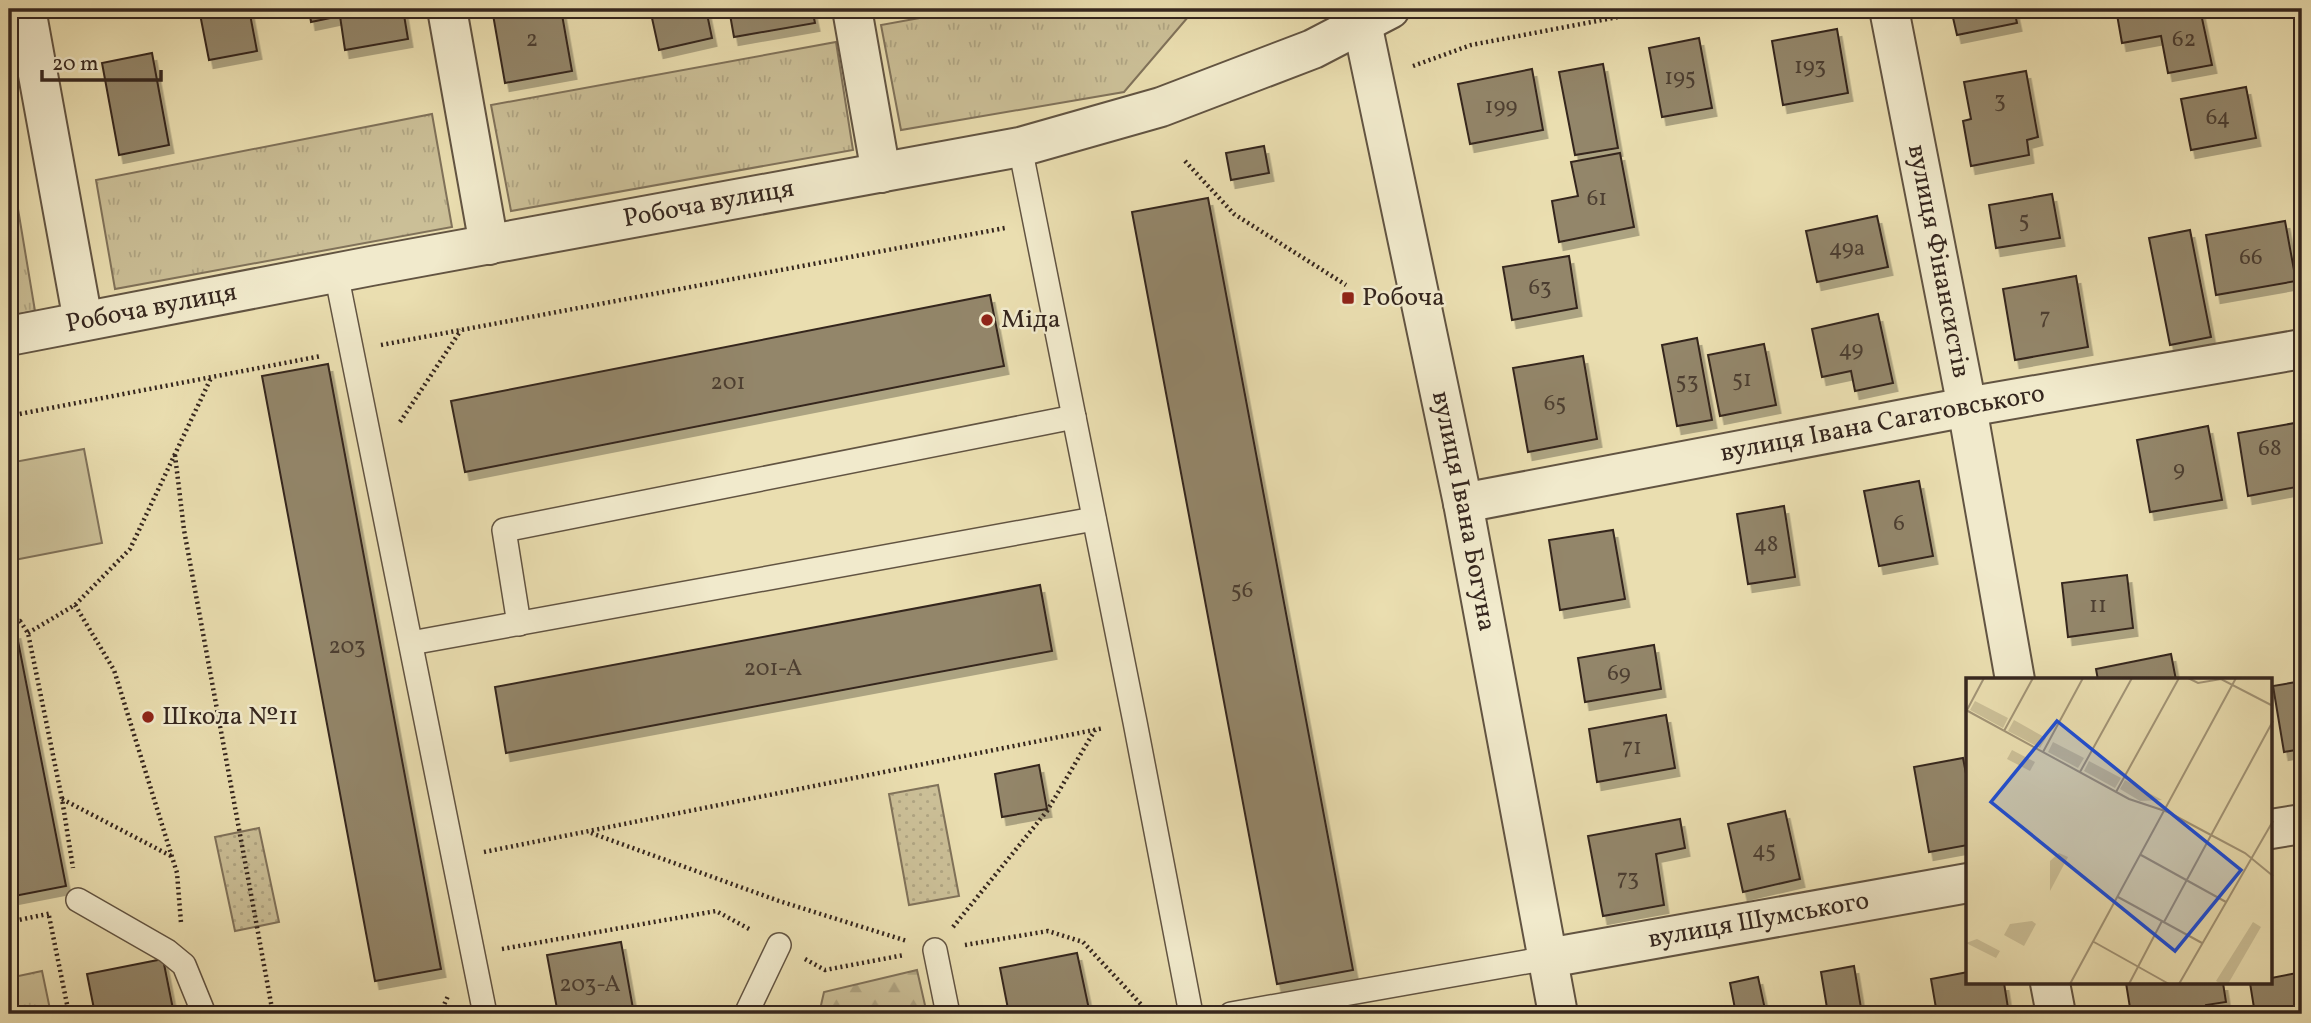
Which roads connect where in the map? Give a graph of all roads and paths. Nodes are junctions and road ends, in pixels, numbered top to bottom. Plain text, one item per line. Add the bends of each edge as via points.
1 (26, 9) edge
2 (447, 9) edge
3 (852, 9) edge
4 (1660, 9) edge
5 (1889, 9) edge
6 (1370, 13) edge
7 (1413, 66) dead end
8 (1020, 147) junction
9 (1185, 160) dead end
10 (881, 173) junction
11 (1035, 222) junction
12 (489, 245) junction
13 (336, 273) junction
14 (1346, 285) dead end
15 (83, 321) junction
16 (461, 330) junction
17 (9, 336) edge
18 (2302, 349) edge
19 (352, 351) junction
20 (212, 377) junction
21 (1967, 407) junction
22 (9, 416) edge
23 (1074, 417) junction
24 (174, 455) junction
25 (374, 461) junction
26 (1463, 503) junction
27 (1094, 519) junction
28 (75, 605) junction
29 (9, 623) edge
30 (519, 624) junction
31 (28, 633) junction
32 (411, 643) junction
33 (2015, 678) edge
34 (1135, 722) junction
35 (1095, 730) junction
36 (62, 799) junction
37 (2302, 824) edge
38 (2272, 829) edge
39 (588, 832) junction
40 (172, 857) junction
41 (454, 858) junction
42 (1966, 883) edge
43 (78, 900) junction
44 (49, 914) junction
45 (9, 922) edge
46 (779, 945) junction
47 (935, 950) junction
48 (473, 954) junction
49 (1548, 958) junction
50 (184, 965) junction
51 (2050, 984) edge
52 (69, 1014) edge
53 (205, 1014) edge
54 (273, 1014) edge
55 (485, 1014) edge
56 (746, 1014) edge
57 (948, 1014) edge
58 (1150, 1014) edge
59 (1191, 1014) edge
60 (1231, 1014) edge
61 (1558, 1014) edge
62 (2056, 1014) edge

1 - 15 street
2 - 12 street
3 - 10 street
4 - 7 path via 1471,45
5 - 21 street, вулиця Фінансистів
6 - 8 street, Робоча вулиця via 1313,49 1161,107
6 - 26 street, вулиця Івана Богуна
8 - 10 street, Робоча вулиця
8 - 11 lane
9 - 14 path via 1234,214
10 - 12 street, Робоча вулиця
11 - 16 path
11 - 23 lane
12 - 13 street, Робоча вулиця
13 - 15 street, Робоча вулиця
13 - 19 lane
15 - 17 street, Робоча вулиця
16 - 19 path
16 - 25 path
18 - 21 street, вулиця Івана Сагатовського
19 - 20 path
19 - 25 lane
20 - 22 path
20 - 24 path
21 - 26 street, вулиця Івана Сагатовського
21 - 33 street, вулиця Фінансистів
23 - 27 lane
23 - 30 lane via 504,530
24 - 28 path via 130,549
24 - 54 path
25 - 32 lane
26 - 49 street, вулиця Івана Богуна
27 - 30 lane
27 - 34 lane
28 - 31 path
28 - 40 path via 114,670
29 - 31 path via 20,621
30 - 32 lane
31 - 36 path
32 - 41 lane
34 - 35 path
34 - 59 lane
35 - 39 path
35 - 47 path via 1047,811
36 - 40 path
36 - 43 path
37 - 38 street
39 - 41 path
39 - 47 path via 779,901
40 - 50 path
41 - 48 lane
42 - 49 street, вулиця Шумського
43 - 44 path
43 - 50 lane
44 - 45 path
44 - 52 path
46 - 47 path via 825,970
46 - 48 path via 716,911
46 - 56 lane
47 - 57 lane
47 - 58 path via 1048,931 1083,942
48 - 55 lane
49 - 60 lane
49 - 61 street, вулиця Івана Богуна
50 - 53 lane
51 - 62 street

